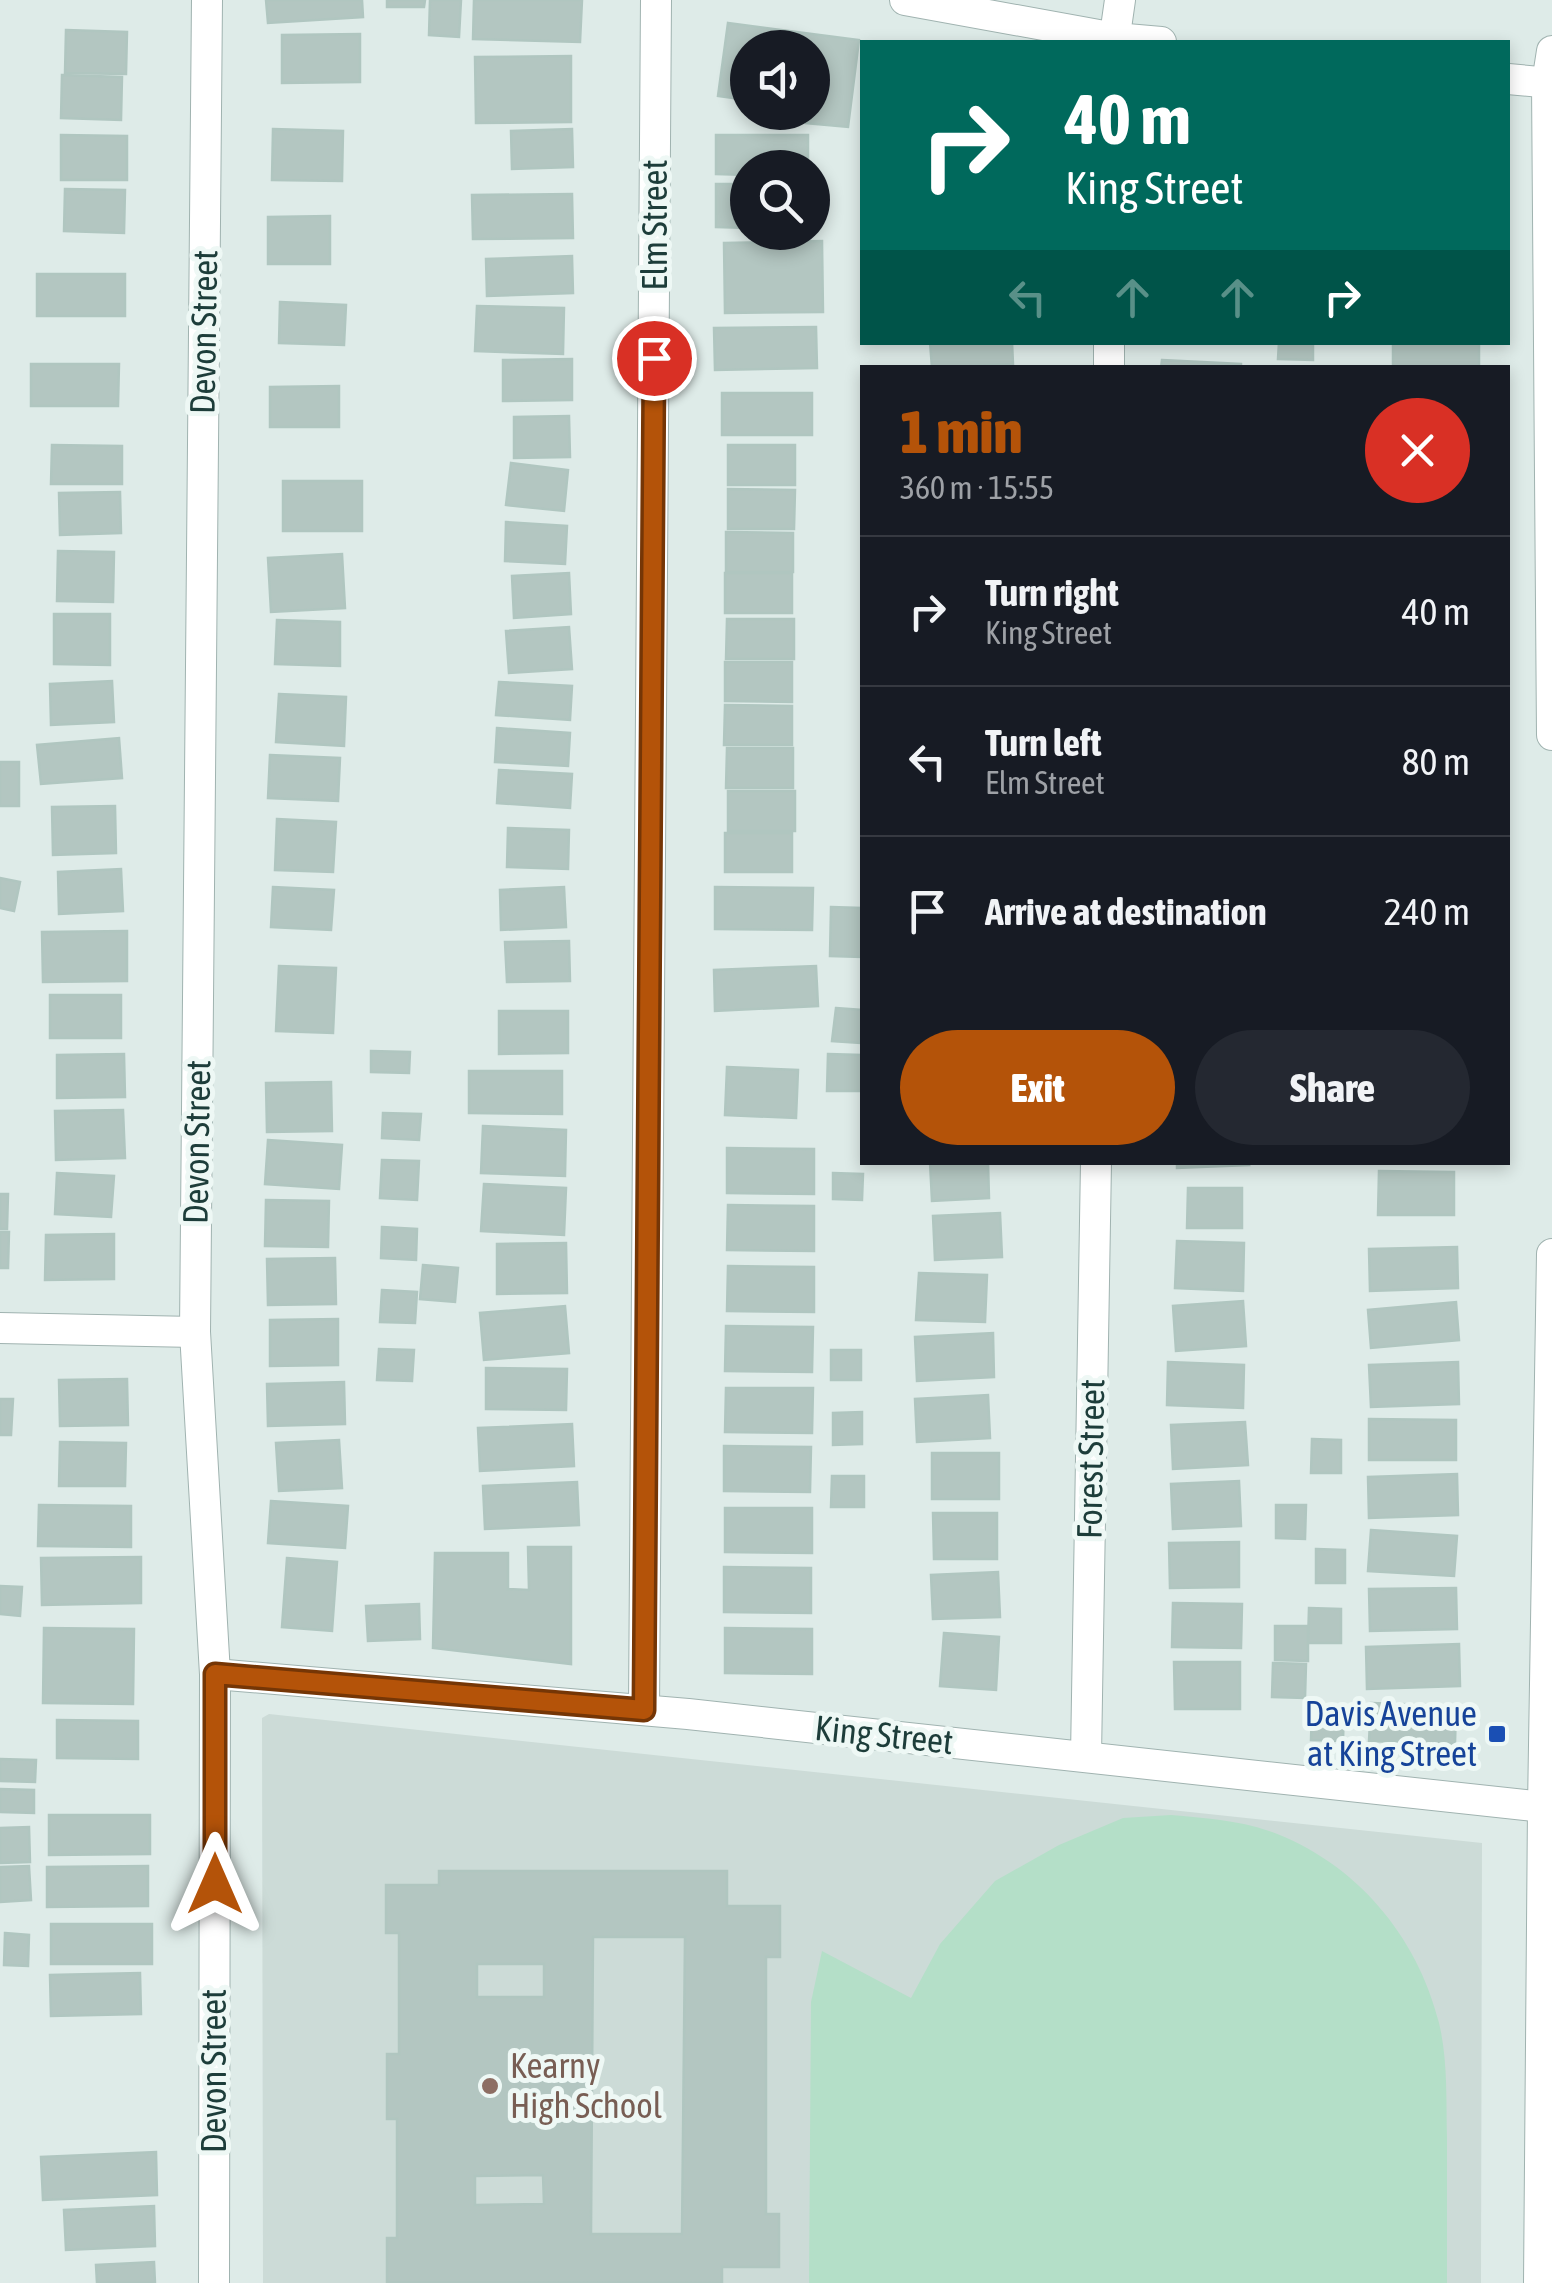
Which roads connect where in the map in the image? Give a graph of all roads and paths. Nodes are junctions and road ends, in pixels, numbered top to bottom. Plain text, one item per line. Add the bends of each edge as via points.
1 (207, 0) edge
2 (656, 0) edge
3 (905, 0) edge
4 (1120, 0) edge
5 (1114, 40) edge
6 (1552, 51) edge
7 (1510, 78) edge
8 (1550, 83) edge
9 (1552, 735) edge
10 (1096, 1165) edge
11 (1552, 1254) edge
12 (0, 1328) edge
13 (194, 1332) junction
14 (215, 1674) junction
15 (644, 1710) junction
16 (1086, 1756) junction
17 (1548, 1807) edge
18 (214, 2283) edge
19 (1540, 2283) edge

1 - 13 street, Devon Street
2 - 15 street, Elm Street
3 - 5 street
4 - 5 street
6 - 8 street
7 - 8 street
8 - 9 street
10 - 16 street, Forest Street
11 - 17 street
12 - 13 street
13 - 14 street, Devon Street
14 - 15 street, King Street
14 - 18 street, Devon Street
15 - 16 street, King Street
16 - 17 street, King Street
17 - 19 street

